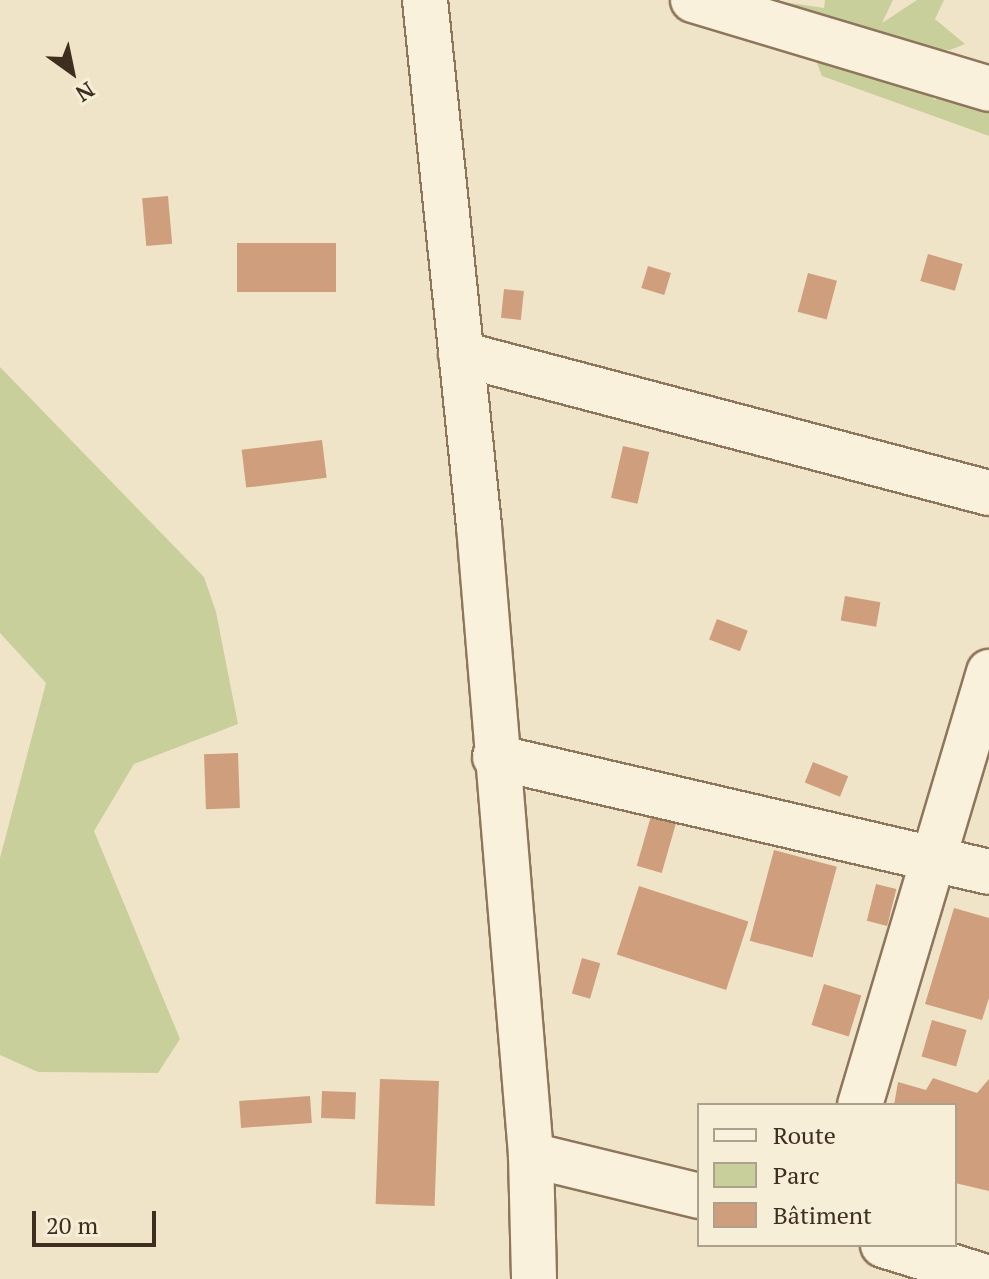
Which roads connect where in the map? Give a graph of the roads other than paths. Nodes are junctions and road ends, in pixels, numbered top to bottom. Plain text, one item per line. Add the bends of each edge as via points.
1 (425, 0) edge
2 (693, 0) edge
3 (989, 89) edge
4 (461, 354) junction
5 (989, 493) edge
6 (989, 672) edge
7 (495, 757) junction
8 (938, 857) junction
9 (989, 872) edge
10 (861, 1103) edge
11 (531, 1155) junction
12 (697, 1196) edge
13 (889, 1247) edge
14 (989, 1278) edge
15 (534, 1279) edge

1 - 4 street
2 - 3 street
4 - 5 street
4 - 7 street
6 - 8 street
7 - 8 street
7 - 11 street
8 - 9 street
8 - 10 street
11 - 12 street
11 - 15 street
13 - 14 street

